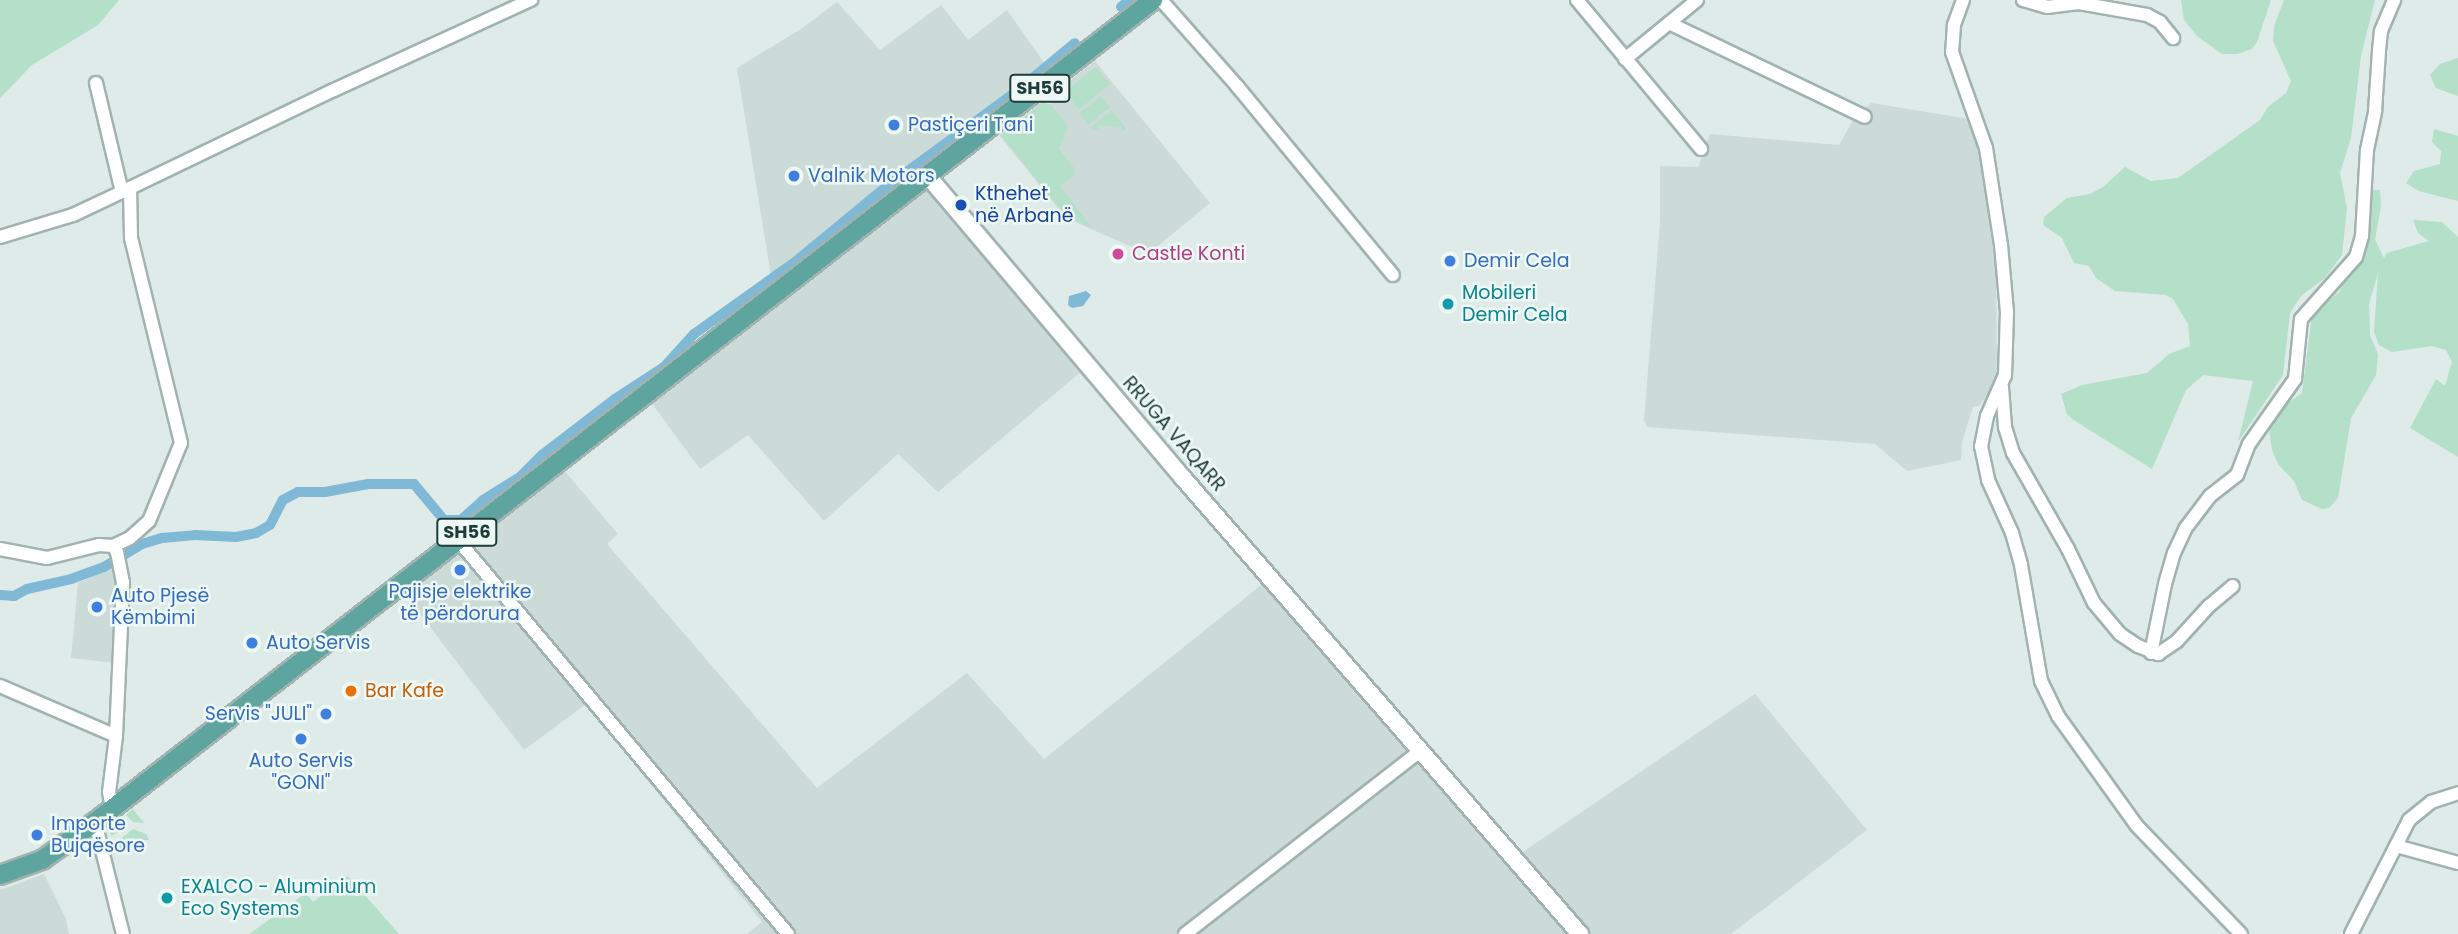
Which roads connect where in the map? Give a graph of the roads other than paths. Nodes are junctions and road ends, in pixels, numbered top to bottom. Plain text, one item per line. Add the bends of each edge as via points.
1 (531, 0) edge
2 (1153, 0) edge
3 (1161, 0) edge
4 (1577, 0) edge
5 (1697, 0) edge
6 (1963, 0) edge
7 (2023, 0) edge
8 (2394, 0) edge
9 (1669, 23) junction
10 (2173, 38) dead end
11 (1625, 58) junction
12 (96, 83) dead end
13 (1865, 117) dead end
14 (1701, 149) dead end
15 (927, 175) junction
16 (126, 190) junction
17 (0, 237) edge
18 (1393, 275) dead end
19 (2002, 387) junction
20 (457, 539) junction
21 (0, 549) edge
22 (115, 549) junction
23 (2233, 586) dead end
24 (2151, 653) junction
25 (0, 686) edge
26 (116, 736) junction
27 (1420, 751) junction
28 (2458, 793) edge
29 (112, 809) junction
30 (95, 822) junction
31 (2396, 846) junction
32 (2458, 863) edge
33 (0, 875) edge
34 (123, 934) edge
35 (788, 934) edge
36 (1185, 934) edge
37 (1580, 934) edge
38 (2241, 934) edge
39 (2351, 934) edge

1 - 16 street
2 - 15 main road, SH56
3 - 18 street
4 - 11 street
5 - 9 street
6 - 19 street via 1954,25 1952,52 1990,167 2007,312 2008,362
7 - 10 street via 2047,7 2079,4 2147,15
8 - 24 street via 2378,50 2362,236 2356,257 2307,308 2301,319 2295,379 2249,444 2237,475 2210,496 2185,529 2165,584
9 - 11 street
9 - 13 street
11 - 14 street
12 - 16 street
15 - 20 main road, SH56
15 - 27 main road, RRUGA VAQARR
16 - 17 street via 73,215
16 - 22 street via 131,238 181,443 149,521
19 - 24 street via 2007,440 2094,603 2120,634
19 - 38 street via 1984,429 1983,463 2021,565 2037,663 2048,697 2137,825
20 - 29 main road, SH56
20 - 35 street
21 - 22 street via 47,558 99,545
22 - 26 street via 121,565
23 - 24 street via 2167,650
25 - 26 street
26 - 29 street via 109,792
27 - 36 street
27 - 37 main road, RRUGA VAQARR
28 - 31 street via 2417,812
29 - 30 main road, SH56
30 - 33 main road, SH56 via 42,860
30 - 34 street
31 - 32 street
31 - 39 street

